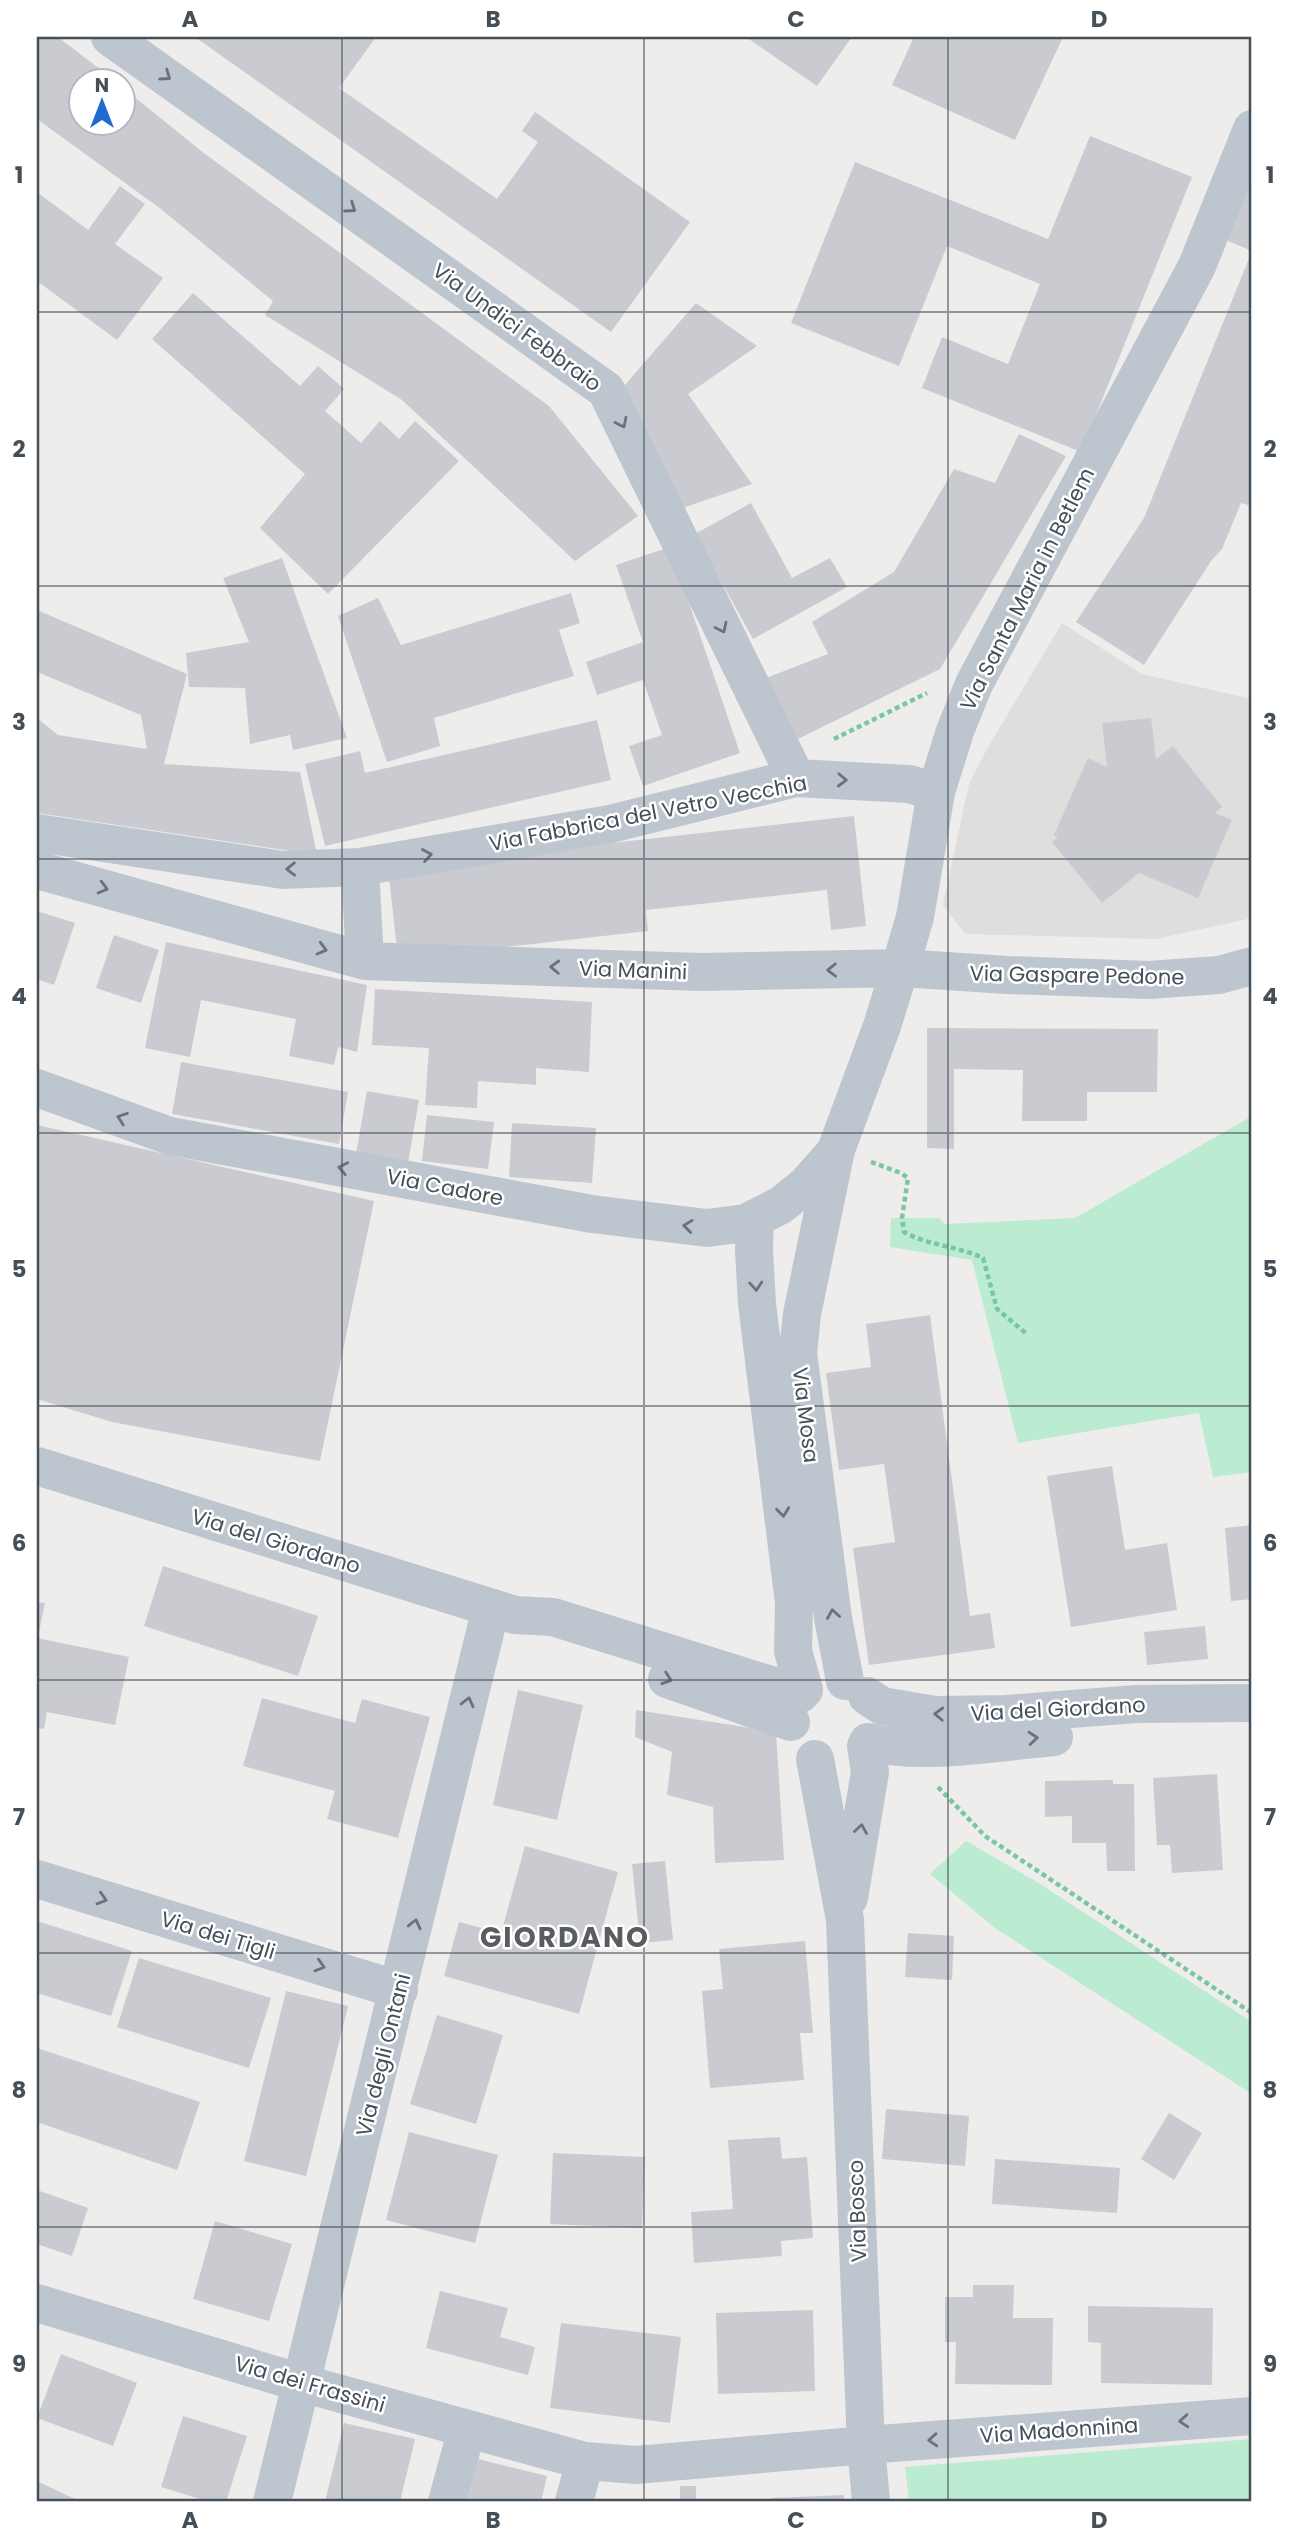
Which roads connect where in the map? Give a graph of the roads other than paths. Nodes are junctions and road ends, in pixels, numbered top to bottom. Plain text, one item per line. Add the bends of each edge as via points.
1 (110, 37) edge
2 (1252, 129) edge
3 (792, 770) junction
4 (936, 792) junction
5 (37, 832) edge
6 (360, 867) junction
7 (37, 870) edge
8 (366, 961) junction
9 (1252, 966) edge
10 (900, 968) junction
11 (37, 1088) edge
12 (852, 1156) junction
13 (764, 1214) junction
14 (802, 1314) junction
15 (37, 1466) edge
16 (503, 1612) junction
17 (856, 1688) junction
18 (798, 1702) junction
19 (1252, 1704) edge
20 (867, 1744) junction
21 (815, 1759) junction
22 (37, 1879) edge
23 (845, 1920) junction
24 (399, 1990) junction
25 (37, 2303) edge
26 (301, 2383) junction
27 (1252, 2416) edge
28 (467, 2428) junction
29 (866, 2445) junction
30 (585, 2461) junction
31 (272, 2502) edge
32 (447, 2502) edge
33 (574, 2502) edge
34 (871, 2502) edge

1 -> 3 street, Via Undici Febbraio via 606,390
2 - 4 street, Via Santa Maria in Betlem via 1197,266 974,684
3 -> 4 street, Via Fabbrica del Vetro Vecchia via 909,784
6 -> 3 street, Via Fabbrica del Vetro Vecchia via 610,824
4 - 10 street, Via Santa Maria in Betlem via 915,917
6 -> 5 street via 283,870
6 - 8 street
7 -> 8 street, Via Manini
10 -> 8 street, Via Manini via 701,972
9 - 10 street, Via Gaspare Pedone via 1219,975 1149,980
10 - 12 street, Via Santa Maria in Betlem
13 -> 11 street, Via Cadore via 746,1223 706,1228 579,1212 170,1136
12 - 13 street, Via Cadore
12 - 14 street, Via Mosa
13 - 14 street via 792,1227 801,1249
13 -> 18 street via 754,1250 757,1304 794,1602
17 -> 14 street, Via Mosa via 833,1618 799,1369
15 - 16 street, Via del Giordano
16 - 18 street, Via del Giordano via 553,1617
24 -> 16 street, Via degli Ontani
17 - 18 street via 824,1680
19 -> 17 street, Via del Giordano via 1137,1704 935,1715 882,1706
17 - 20 street via 874,1714 873,1734
18 - 21 street via 797,1744
20 -> 19 street, Via del Giordano via 934,1746 1135,1729
20 - 21 street via 843,1761
23 -> 20 street, Via Bosco via 870,1772
21 - 23 street, Via Bosco
22 -> 24 street, Via dei Tigli
23 - 29 street, Via Bosco
24 - 26 street, Via degli Ontani
25 - 26 street, Via dei Frassini
26 - 28 street, Via dei Frassini
26 - 31 street, Via degli Ontani
27 -> 29 street, Via Madonnina
28 - 30 street, Via dei Frassini
28 - 32 street
29 - 30 street, Via dei Frassini via 636,2465
29 - 34 street, Via Bosco
30 - 33 street

